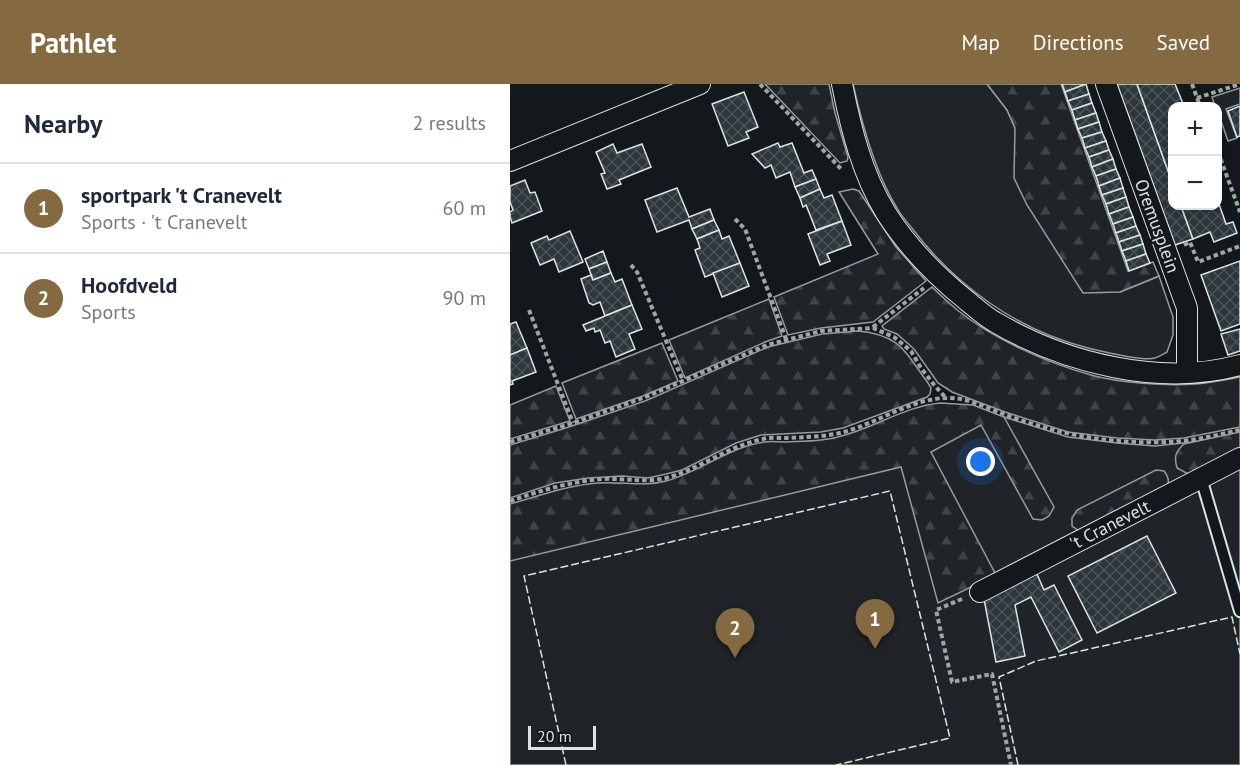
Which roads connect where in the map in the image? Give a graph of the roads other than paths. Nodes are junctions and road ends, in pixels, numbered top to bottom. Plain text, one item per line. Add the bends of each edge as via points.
1 (700, 84) edge
2 (842, 84) edge
3 (1106, 84) edge
4 (510, 161) edge
5 (1240, 365) edge
6 (1187, 372) junction
7 (1240, 458) edge
8 (1201, 478) junction
9 (980, 592) road end
10 (1240, 610) edge

1 - 4 street
2 - 6 street via 868,179 886,213 945,282 993,321 1062,352 1119,368
3 - 6 street, Oremusplein via 1187,308
5 - 6 street
7 - 8 street, 't Cranevelt
8 - 9 street, 't Cranevelt
8 - 10 lane

